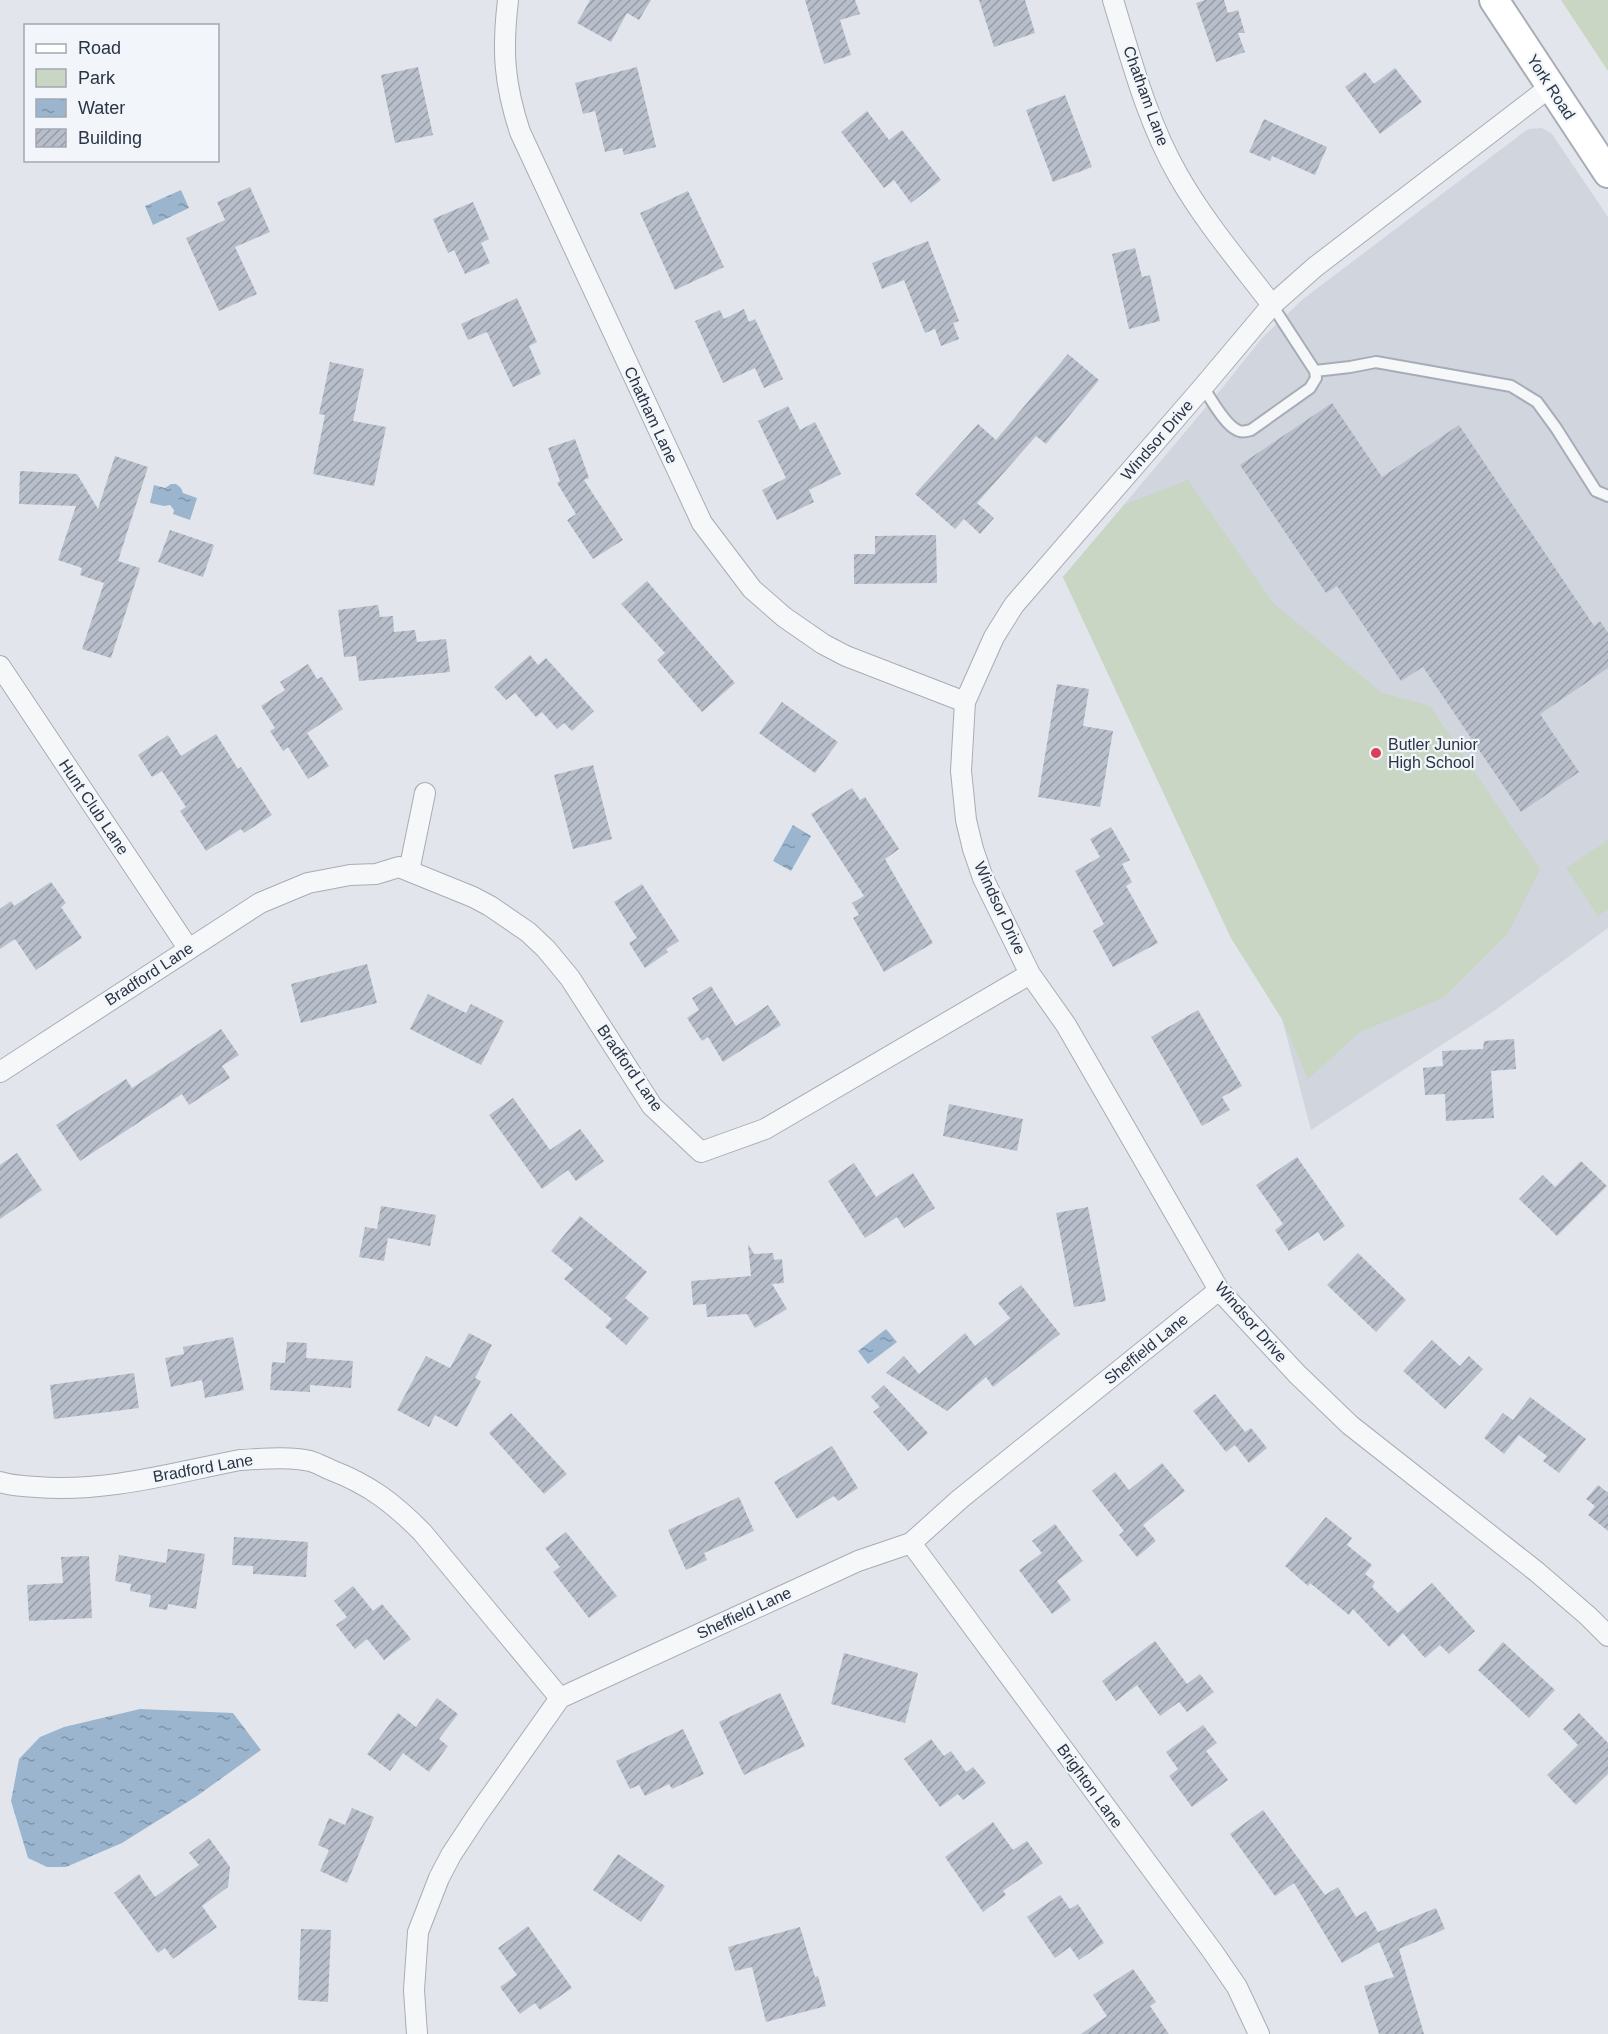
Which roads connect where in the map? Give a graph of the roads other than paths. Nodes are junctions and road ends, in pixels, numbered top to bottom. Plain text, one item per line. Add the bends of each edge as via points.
1 (508, 0) edge
2 (1113, 0) edge
3 (1494, 0) edge
4 (1550, 87) junction
5 (1608, 173) edge
6 (1272, 305) junction
7 (1315, 371) junction
8 (1203, 387) junction
9 (1608, 496) edge
10 (0, 666) edge
11 (965, 702) junction
12 (424, 793) dead end
13 (409, 871) junction
14 (188, 948) junction
15 (1030, 974) junction
16 (0, 1072) edge
17 (1219, 1290) junction
18 (0, 1482) edge
19 (911, 1543) junction
20 (1608, 1636) edge
21 (561, 1698) junction
22 (417, 2034) edge
23 (1259, 2034) edge

1 - 11 street, Chatham Lane via 505,77 520,132 702,523 752,589 790,622 846,656
2 - 6 street, Chatham Lane via 1155,130 1178,175
3 - 4 main road, York Road
4 - 5 main road, York Road
4 - 6 street, Windsor Drive via 1315,267
6 - 7 lane
6 - 8 street, Windsor Drive
7 - 8 lane via 1310,388 1251,430 1242,432 1225,420
7 - 9 lane via 1376,362 1511,386 1537,402 1596,491
8 - 11 street, Windsor Drive via 1014,605 994,637
10 - 14 street, Hunt Club Lane
11 - 15 street, Windsor Drive via 961,771 966,820 983,878
12 - 13 street
13 - 14 street, Bradford Lane via 399,867 308,883 285,891 250,908
13 - 15 street, Bradford Lane via 490,906 546,949 570,978 652,1106 701,1152 765,1129
14 - 16 street, Bradford Lane
15 - 17 street, Windsor Drive via 1066,1024
17 - 19 street, Sheffield Lane
17 - 20 street, Windsor Drive via 1350,1425 1537,1572
18 - 21 street, Bradford Lane via 58,1489 96,1487 240,1460 309,1461 354,1479 398,1508
19 - 21 street, Sheffield Lane via 858,1561
19 - 23 street, Brighton Lane via 1213,1952 1237,1987
21 - 22 street, Sheffield Lane via 476,1817 439,1878 418,1932 414,1990

